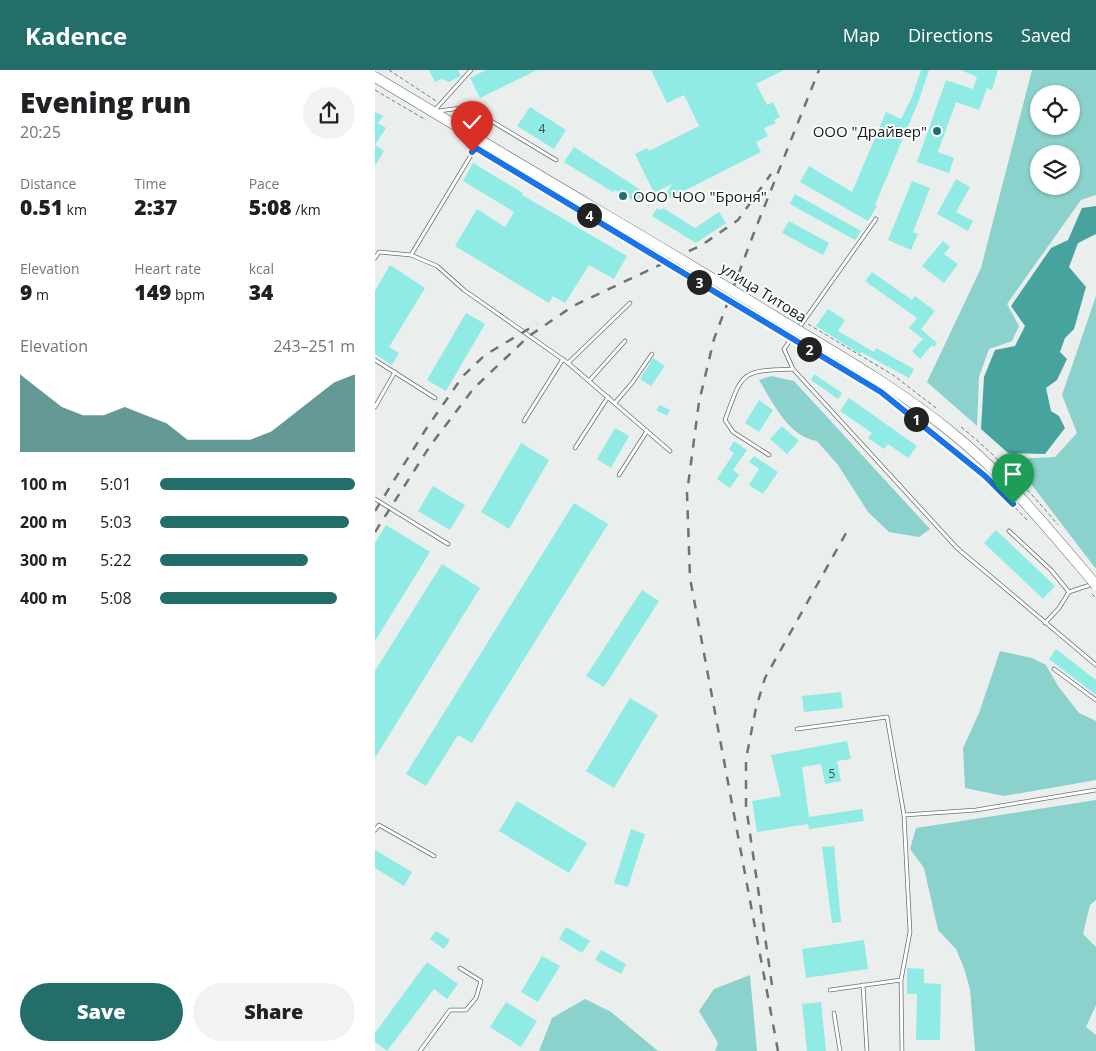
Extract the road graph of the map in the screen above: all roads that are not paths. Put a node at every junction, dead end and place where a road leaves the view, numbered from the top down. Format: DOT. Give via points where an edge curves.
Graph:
graph roads {
  1 [pos="471,70"];
  2 [pos="375,77"];
  3 [pos="430,116"];
  4 [pos="480,140"];
  5 [pos="556,160"];
  6 [pos="877,219"];
  7 [pos="411,255"];
  8 [pos="375,258"];
  9 [pos="630,303"];
  10 [pos="625,341"];
  11 [pos="652,354"];
  12 [pos="563,359"];
  13 [pos="375,360"];
  14 [pos="568,363"];
  15 [pos="793,370"];
  16 [pos="395,372"];
  17 [pos="589,381"];
  18 [pos="608,397"];
  19 [pos="435,398"];
  20 [pos="615,403"];
  21 [pos="375,407"];
  22 [pos="524,421"];
  23 [pos="647,431"];
  24 [pos="575,448"];
  25 [pos="670,451"];
  26 [pos="769,455"];
  27 [pos="619,475"];
  28 [pos="375,499"];
  29 [pos="1009,531"];
  30 [pos="449,544"];
  31 [pos="1094,586"];
  32 [pos="1069,592"];
  33 [pos="1045,623"];
  34 [pos="1096,665"];
  35 [pos="1054,669"];
  36 [pos="1096,700"];
  37 [pos="797,729"];
  38 [pos="1096,790"];
  39 [pos="904,815"];
  40 [pos="375,830"];
  41 [pos="434,856"];
  42 [pos="461,968"];
  43 [pos="901,980"];
  44 [pos="863,985"];
  45 [pos="830,990"];
  46 [pos="834,1013"];
  47 [pos="420,1051"];
  48 [pos="840,1051"];
  49 [pos="867,1051"];
  50 [pos="902,1051"];
  1 -- 3 [label="lane"];
  2 -- 3 [label="main road, улица Титова"];
  3 -- 4 [label="main road, улица Титова"];
  3 -- 5 [label="lane" via="468,107"];
  4 -- 7 [label="lane"];
  4 -- 31 [label="main road, улица Титова, bridge" via="709,275 873,376 917,407 951,432 1020,496"];
  6 -- 15 [label="lane" via="784,349"];
  7 -- 8 [label="lane" via="379,252"];
  7 -- 12 [label="lane" via="437,266 464,290"];
  9 -- 14 [label="lane"];
  10 -- 17 [label="lane"];
  11 -- 20 [label="lane"];
  12 -- 14 [label="lane"];
  12 -- 22 [label="lane"];
  13 -- 16 [label="lane"];
  14 -- 17 [label="lane"];
  15 -- 26 [label="lane" via="756,370 739,382 725,420 733,432"];
  15 -- 33 [label="lane" via="957,548"];
  16 -- 19 [label="lane"];
  16 -- 21 [label="lane"];
  17 -- 18 [label="lane"];
  18 -- 20 [label="lane"];
  18 -- 24 [label="lane"];
  20 -- 23 [label="lane"];
  23 -- 25 [label="lane"];
  23 -- 27 [label="lane"];
  28 -- 30 [label="lane"];
  29 -- 32 [label="lane" via="1051,570"];
  31 -- 32 [label="lane"];
  32 -- 33 [label="lane"];
  33 -- 34 [label="lane"];
  35 -- 36 [label="lane"];
  37 -- 39 [label="lane" via="887,716"];
  38 -- 39 [label="lane" via="976,810"];
  39 -- 43 [label="lane" via="910,932"];
  40 -- 41 [label="lane" via="379,825"];
  42 -- 47 [label="lane" via="481,981 477,998 465,1010 450,1010"];
  43 -- 44 [label="lane"];
  43 -- 50 [label="lane"];
  44 -- 45 [label="lane"];
  44 -- 49 [label="lane"];
  46 -- 48 [label="lane"];
}
